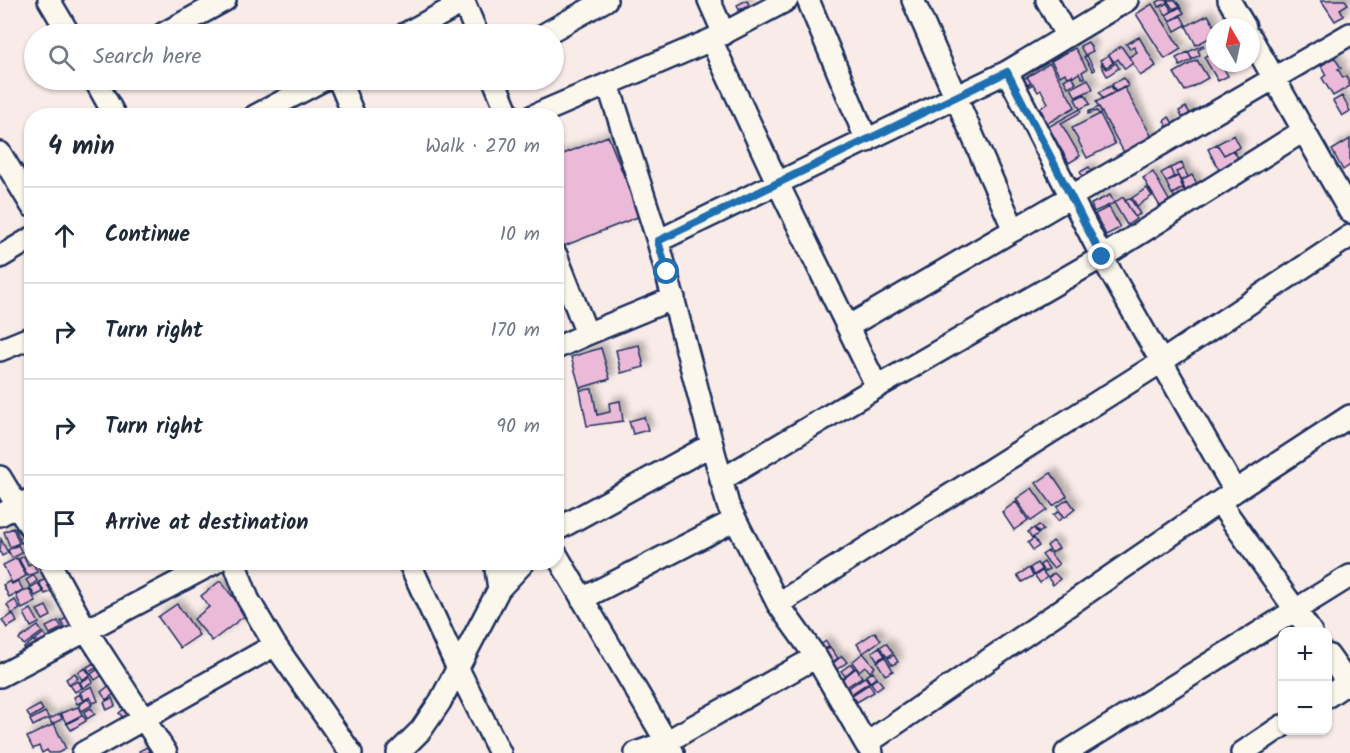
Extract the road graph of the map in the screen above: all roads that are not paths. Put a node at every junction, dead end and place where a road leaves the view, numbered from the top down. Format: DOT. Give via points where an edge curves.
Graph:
graph roads {
  1 [pos="49,0"];
  2 [pos="225,0"];
  3 [pos="606,0"];
  4 [pos="709,0"];
  5 [pos="787,0"];
  6 [pos="808,0"];
  7 [pos="913,0"];
  8 [pos="1047,0"];
  9 [pos="1128,0"];
  10 [pos="1229,0"];
  11 [pos="463,1"];
  12 [pos="580,7"];
  13 [pos="1240,18"];
  14 [pos="63,24"];
  15 [pos="181,24"];
  16 [pos="423,24"];
  17 [pos="473,24"];
  18 [pos="558,24"];
  19 [pos="1350,34"];
  20 [pos="1066,35"];
  21 [pos="718,37"];
  22 [pos="1260,53"];
  23 [pos="1007,72"];
  24 [pos="1275,79"];
  25 [pos="608,84"];
  26 [pos="100,90"];
  27 [pos="304,90"];
  28 [pos="343,90"];
  29 [pos="498,90"];
  30 [pos="956,98"];
  31 [pos="110,108"];
  32 [pos="270,108"];
  33 [pos="351,108"];
  34 [pos="506,108"];
  35 [pos="552,108"];
  36 [pos="1303,131"];
  37 [pos="867,141"];
  38 [pos="0,153"];
  39 [pos="778,184"];
  40 [pos="24,193"];
  41 [pos="1070,198"];
  42 [pos="1350,212"];
  43 [pos="1014,230"];
  44 [pos="1350,236"];
  45 [pos="658,241"];
  46 [pos="24,243"];
  47 [pos="0,257"];
  48 [pos="1102,257"];
  49 [pos="564,275"];
  50 [pos="674,298"];
  51 [pos="849,326"];
  52 [pos="587,334"];
  53 [pos="24,340"];
  54 [pos="564,344"];
  55 [pos="0,350"];
  56 [pos="1161,362"];
  57 [pos="877,387"];
  58 [pos="1350,416"];
  59 [pos="711,445"];
  60 [pos="0,477"];
  61 [pos="721,480"];
  62 [pos="1227,497"];
  63 [pos="17,506"];
  64 [pos="735,520"];
  65 [pos="564,526"];
  66 [pos="564,568"];
  67 [pos="53,570"];
  68 [pos="201,570"];
  69 [pos="237,570"];
  70 [pos="413,570"];
  71 [pos="496,570"];
  72 [pos="517,570"];
  73 [pos="1350,576"];
  74 [pos="499,590"];
  75 [pos="582,599"];
  76 [pos="778,604"];
  77 [pos="1296,611"];
  78 [pos="1307,627"];
  79 [pos="86,630"];
  80 [pos="275,645"];
  81 [pos="816,657"];
  82 [pos="1332,660"];
  83 [pos="458,669"];
  84 [pos="0,676"];
  85 [pos="1349,683"];
  86 [pos="1332,694"];
  87 [pos="145,719"];
  88 [pos="1278,729"];
  89 [pos="670,747"];
  90 [pos="870,750"];
  91 [pos="83,753"];
  92 [pos="166,753"];
  93 [pos="351,753"];
  94 [pos="398,753"];
  95 [pos="500,753"];
  96 [pos="636,753"];
  97 [pos="1066,753"];
  98 [pos="1242,753"];
  1 -- 14 [label="street"];
  2 -- 15 [label="street"];
  3 -- 12 [label="street"];
  4 -- 21 [label="street"];
  5 -- 21 [label="street"];
  6 -- 37 [label="street"];
  7 -- 30 [label="street"];
  8 -- 20 [label="street"];
  9 -- 20 [label="street"];
  10 -- 13 [label="street"];
  11 -- 16 [label="street"];
  11 -- 17 [label="street"];
  12 -- 18 [label="street"];
  19 -- 24 [label="street"];
  20 -- 23 [label="street"];
  21 -- 25 [label="street"];
  21 -- 39 [label="street"];
  22 -- 24 [label="street"];
  23 -- 30 [label="street"];
  23 -- 41 [label="street"];
  24 -- 36 [label="street"];
  24 -- 41 [label="street"];
  25 -- 35 [label="street"];
  25 -- 45 [label="street"];
  26 -- 31 [label="street"];
  27 -- 32 [label="street"];
  28 -- 33 [label="street"];
  29 -- 34 [label="street"];
  30 -- 37 [label="street"];
  30 -- 43 [label="street"];
  36 -- 42 [label="street"];
  36 -- 48 [label="street"];
  37 -- 39 [label="street"];
  38 -- 40 [label="street"];
  39 -- 45 [label="street"];
  39 -- 51 [label="street"];
  41 -- 43 [label="street"];
  41 -- 48 [label="street"];
  43 -- 51 [label="street"];
  44 -- 56 [label="street"];
  45 -- 50 [label="street"];
  46 -- 47 [label="street"];
  48 -- 56 [label="street"];
  48 -- 57 [label="street"];
  49 -- 52 [label="street"];
  50 -- 52 [label="street"];
  50 -- 59 [label="street"];
  51 -- 57 [label="street"];
  52 -- 54 [label="street"];
  53 -- 55 [label="street"];
  56 -- 62 [label="street"];
  56 -- 76 [label="street"];
  57 -- 61 [label="street"];
  58 -- 62 [label="street"];
  59 -- 61 [label="street"];
  59 -- 65 [label="street"];
  60 -- 63 [label="street"];
  61 -- 64 [label="street"];
  62 -- 77 [label="street"];
  62 -- 90 [label="street"];
  64 -- 75 [label="street"];
  64 -- 76 [label="street"];
  66 -- 75 [label="street"];
  67 -- 79 [label="street"];
  68 -- 79 [label="street"];
  69 -- 80 [label="street" via="248,599"];
  70 -- 83 [label="street"];
  71 -- 74 [label="street"];
  72 -- 74 [label="street"];
  73 -- 77 [label="street"];
  74 -- 83 [label="street"];
  75 -- 89 [label="street"];
  76 -- 81 [label="street"];
  77 -- 78 [label="street"];
  77 -- 97 [label="street"];
  79 -- 84 [label="street"];
  79 -- 87 [label="street"];
  80 -- 87 [label="street"];
  80 -- 93 [label="street"];
  81 -- 89 [label="street"];
  81 -- 90 [label="street"];
  82 -- 85 [label="street"];
  83 -- 94 [label="street" via="421,730"];
  83 -- 95 [label="street"];
  85 -- 86 [label="street"];
  87 -- 91 [label="street"];
  87 -- 92 [label="street"];
  88 -- 98 [label="street"];
  89 -- 96 [label="street"];
}
